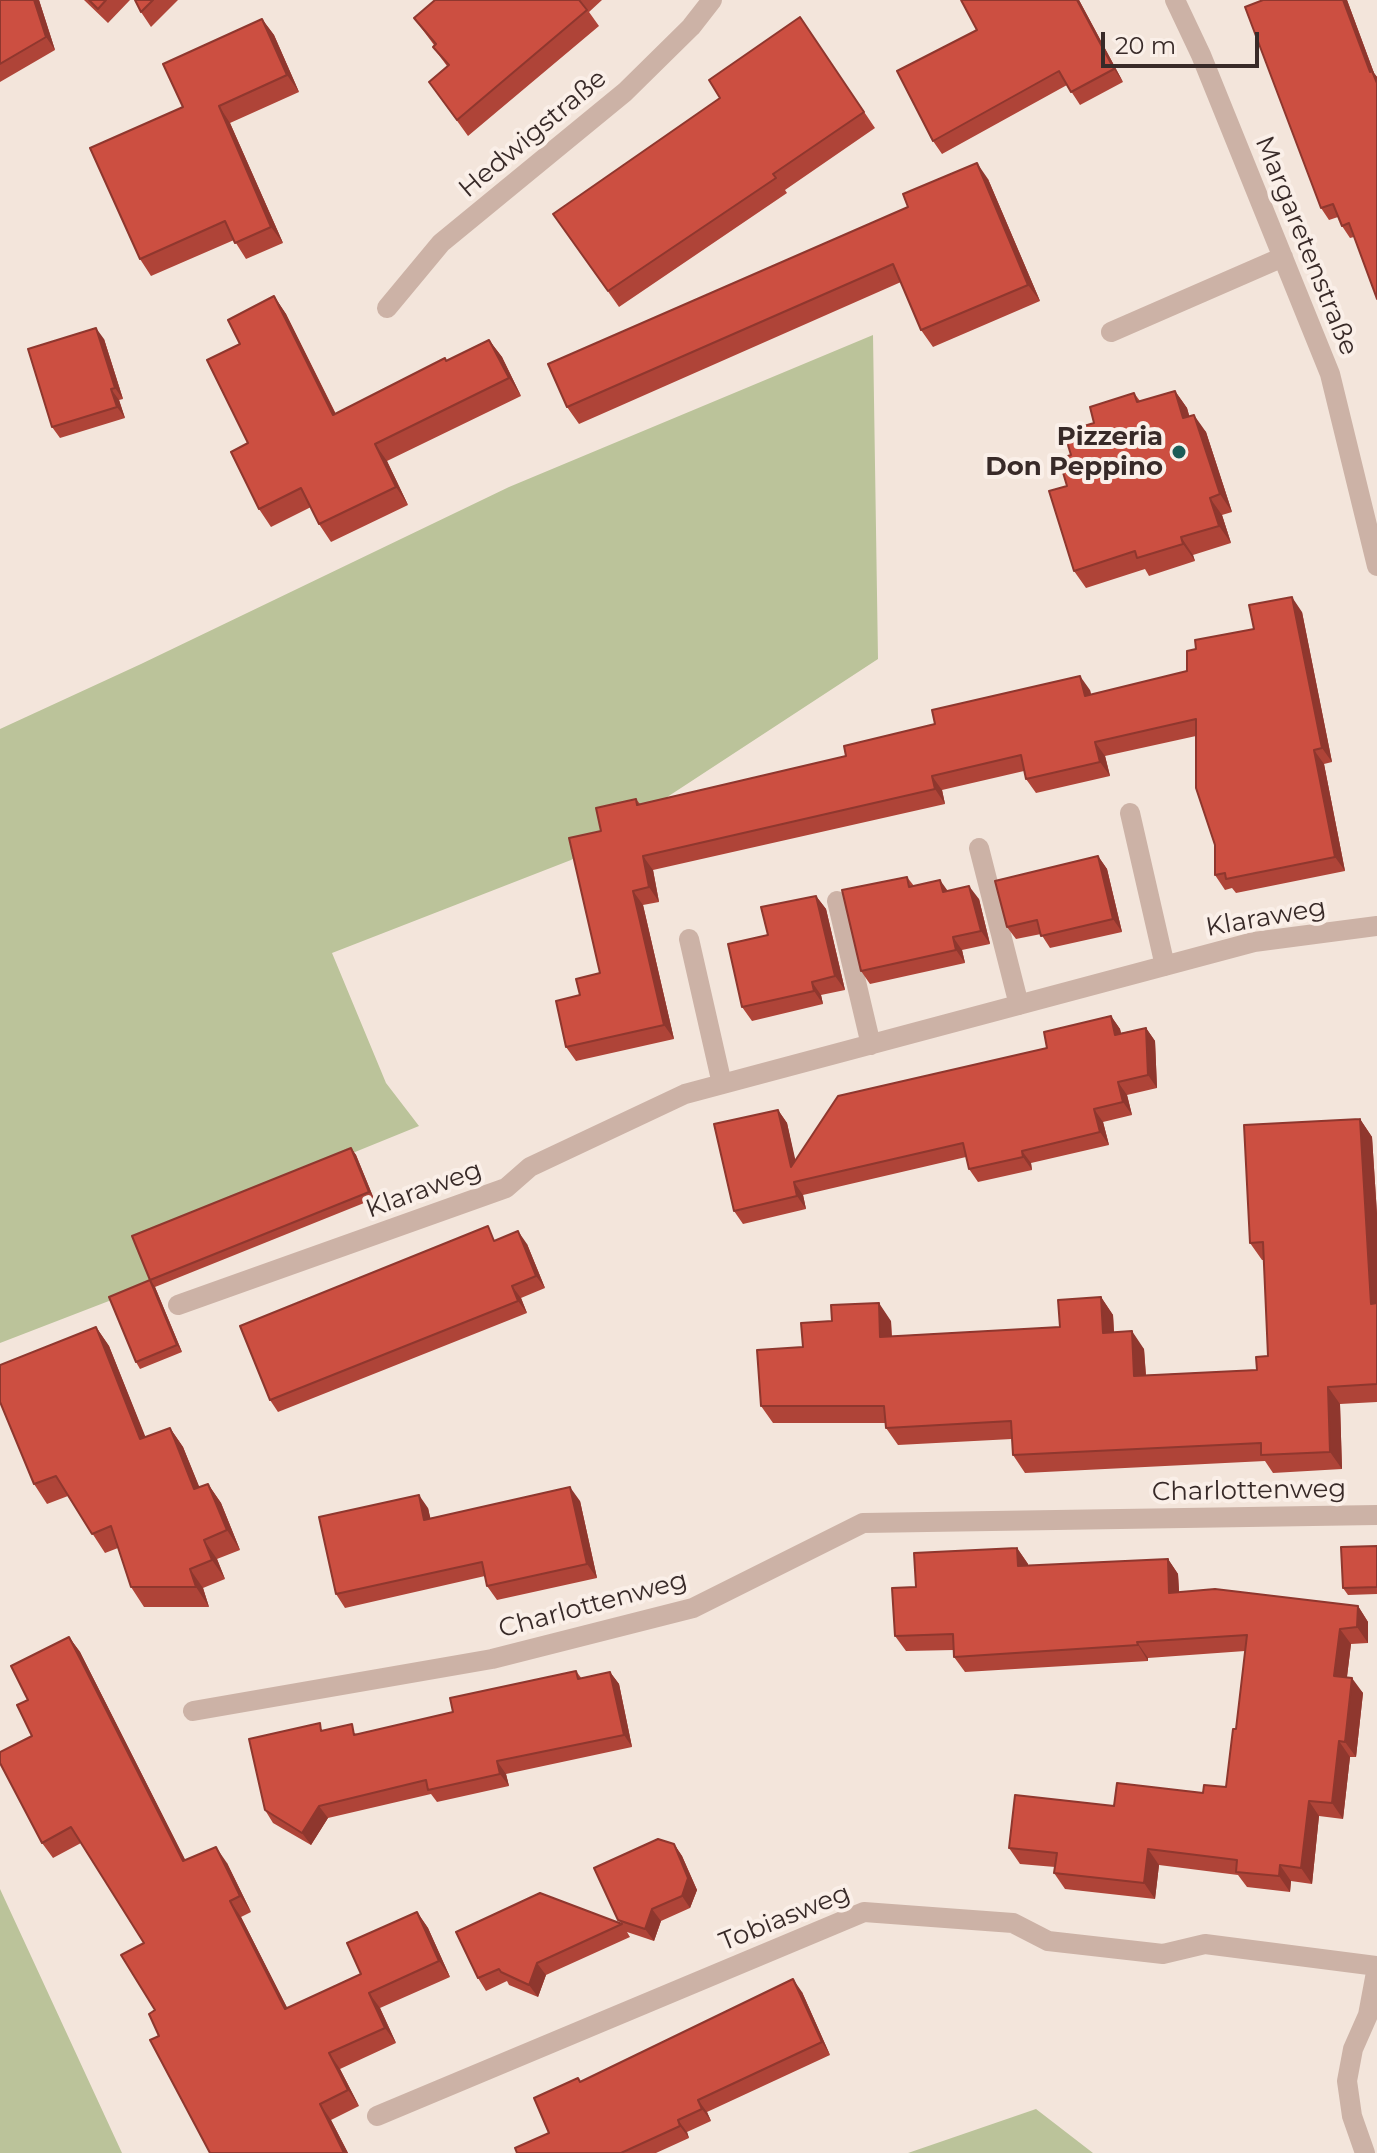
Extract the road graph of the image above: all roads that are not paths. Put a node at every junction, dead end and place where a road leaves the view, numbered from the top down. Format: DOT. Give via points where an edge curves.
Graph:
graph roads {
  1 [pos="712,0"];
  2 [pos="1175,0"];
  3 [pos="1283,257"];
  4 [pos="387,308"];
  5 [pos="1111,332"];
  6 [pos="1377,566"];
  7 [pos="1130,813"];
  8 [pos="979,848"];
  9 [pos="837,901"];
  10 [pos="1377,926"];
  11 [pos="689,939"];
  12 [pos="1165,966"];
  13 [pos="1019,1005"];
  14 [pos="871,1045"];
  15 [pos="722,1084"];
  16 [pos="178,1305"];
  17 [pos="1377,1515"];
  18 [pos="193,1711"];
  19 [pos="1377,1966"];
  20 [pos="377,2116"];
  21 [pos="1365,2153"];
  1 -- 4 [label="street, Hedwigstraße" via="625,92 441,243"];
  2 -- 3 [label="street, Margaretenstraße"];
  3 -- 5 [label="street"];
  3 -- 6 [label="street, Margaretenstraße" via="1330,374"];
  7 -- 12 [label="street"];
  8 -- 13 [label="street"];
  9 -- 14 [label="street"];
  10 -- 12 [label="street, Klaraweg" via="1254,942"];
  11 -- 15 [label="street"];
  12 -- 13 [label="street, Klaraweg"];
  13 -- 14 [label="street, Klaraweg"];
  14 -- 15 [label="street, Klaraweg"];
  15 -- 16 [label="street, Klaraweg" via="685,1094 530,1167 506,1188"];
  17 -- 18 [label="street, Charlottenweg" via="863,1523 693,1608 492,1659"];
  19 -- 20 [label="street, Tobiasweg" via="1205,1944 1163,1954 1048,1941 1013,1923 864,1912"];
  19 -- 21 [label="street" via="1347,2081"];
}
